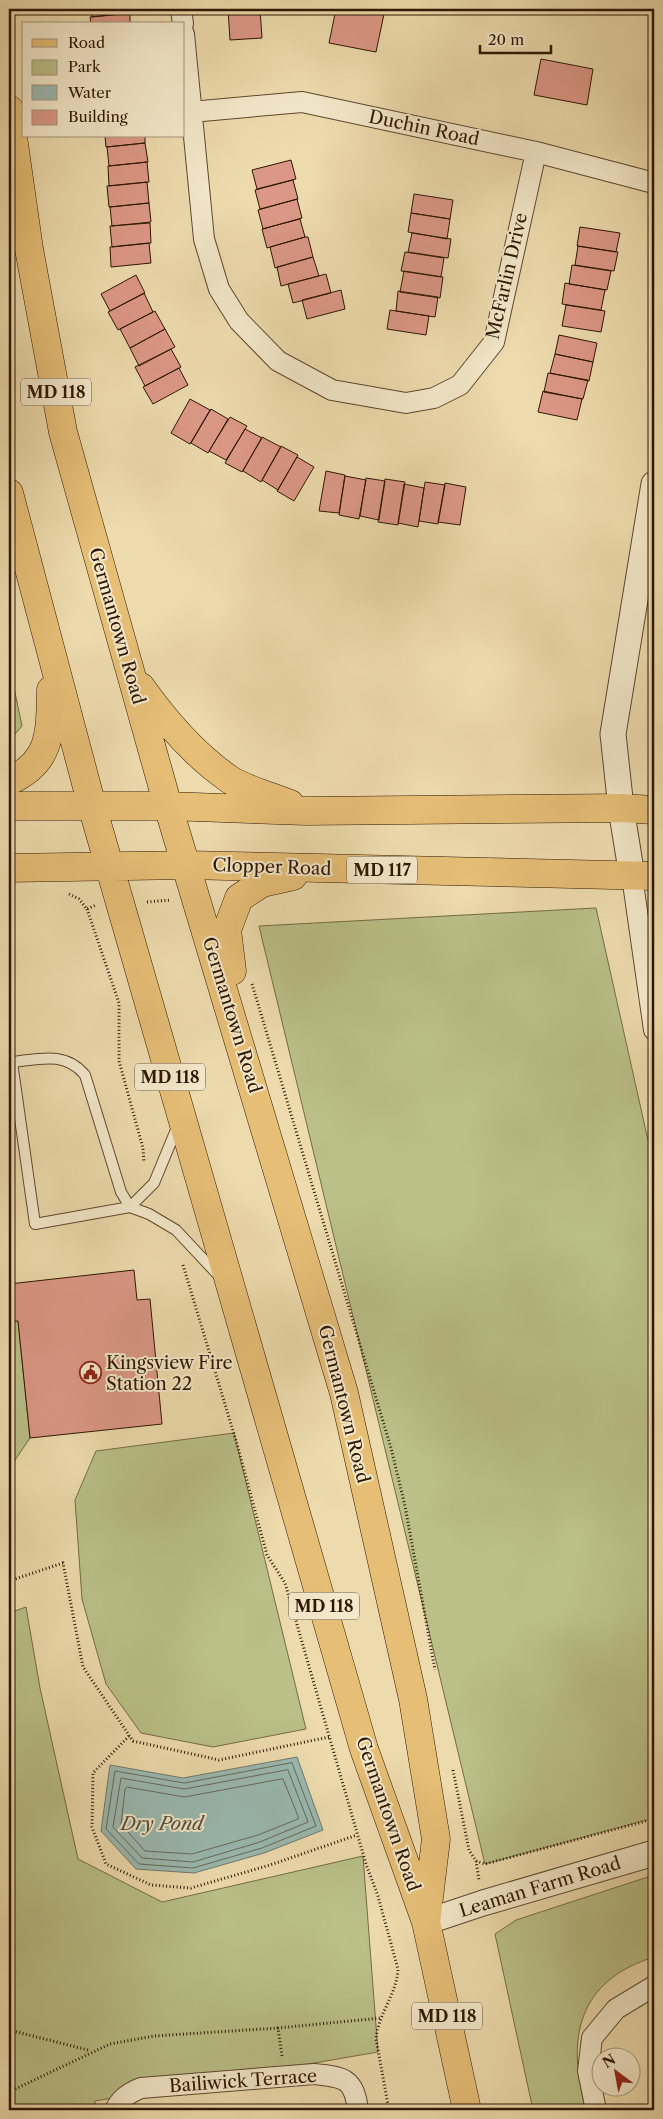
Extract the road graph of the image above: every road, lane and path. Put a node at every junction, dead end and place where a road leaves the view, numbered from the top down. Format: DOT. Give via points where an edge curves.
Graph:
graph roads {
  1 [pos="181,9"];
  2 [pos="183,22"];
  3 [pos="185,45"];
  4 [pos="9,109"];
  5 [pos="191,112"];
  6 [pos="536,152"];
  7 [pos="654,183"];
  8 [pos="654,484"];
  9 [pos="9,493"];
  10 [pos="51,654"];
  11 [pos="129,670"];
  12 [pos="9,781"];
  13 [pos="9,806"];
  14 [pos="92,806"];
  15 [pos="168,806"];
  16 [pos="621,808"];
  17 [pos="654,810"];
  18 [pos="306,811"];
  19 [pos="187,865"];
  20 [pos="110,867"];
  21 [pos="9,868"];
  22 [pos="325,869"];
  23 [pos="643,876"];
  24 [pos="197,899"];
  25 [pos="108,904"];
  26 [pos="87,909"];
  27 [pos="654,1030"];
  28 [pos="240,1039"];
  29 [pos="182,1116"];
  30 [pos="149,1188"];
  31 [pos="130,1207"];
  32 [pos="181,1261"];
  33 [pos="231,1287"];
  34 [pos="9,1581"];
  35 [pos="130,1736"];
  36 [pos="329,1737"];
  37 [pos="654,1819"];
  38 [pos="357,1835"];
  39 [pos="654,1853"];
  40 [pos="476,1861"];
  41 [pos="426,1922"];
  42 [pos="654,1986"];
  43 [pos="381,2018"];
  44 [pos="278,2028"];
  45 [pos="9,2030"];
  46 [pos="88,2050"];
  47 [pos="284,2076"];
  48 [pos="9,2092"];
  49 [pos="115,2110"];
  50 [pos="358,2110"];
  51 [pos="389,2110"];
  52 [pos="467,2110"];
  53 [pos="596,2110"];
  1 -- 2 [label="street"];
  3 -- 5 [label="street, McFarlin Drive"];
  4 -- 11 [label="main road, Germantown Road / MD 118" via="29,249 63,432"];
  5 -- 6 [label="street, Duchin Road" via="302,102"];
  5 -- 6 [label="street, McFarlin Drive" via="204,239 219,289 239,321 278,361 332,390 406,403 434,398 460,385 494,342"];
  6 -- 7 [label="street, Duchin Road"];
  8 -- 16 [label="street" via="644,570 613,734"];
  9 -- 10 [label="main road, Germantown Road / MD 118"];
  10 -- 12 [label="main road" via="50,728 42,757"];
  10 -- 14 [label="main road, Germantown Road / MD 118"];
  11 -- 15 [label="main road, Germantown Road / MD 118"];
  11 -- 18 [label="main road" via="160,714 230,780"];
  13 -- 14 [label="main road"];
  14 -- 15 [label="main road"];
  14 -- 20 [label="main road, Germantown Road / MD 118"];
  15 -- 18 [label="main road"];
  15 -- 19 [label="main road, Germantown Road / MD 118"];
  16 -- 17 [label="main road"];
  16 -- 18 [label="main road"];
  16 -- 23 [label="street"];
  19 -- 20 [label="main road, Clopper Road / MD 117"];
  19 -- 22 [label="main road, Clopper Road / MD 117"];
  19 -- 24 [label="main road, Germantown Road / MD 118"];
  20 -- 21 [label="main road, Clopper Road / MD 117"];
  20 -- 25 [label="main road, Germantown Road / MD 118"];
  22 -- 23 [label="main road, Clopper Road / MD 117"];
  22 -- 28 [label="main road" via="262,883 239,898 227,930"];
  23 -- 27 [label="street"];
  24 -- 25 [label="path"];
  24 -- 28 [label="main road, Germantown Road / MD 118"];
  25 -- 29 [label="main road, Germantown Road / MD 118"];
  26 -- 30 [label="path" via="119,1003 119,1062 143,1148 144,1162 139,1170"];
  28 -- 41 [label="main road, Germantown Road / MD 118" via="344,1393 413,1699 436,1839"];
  29 -- 30 [label="lane"];
  29 -- 33 [label="main road, Germantown Road / MD 118"];
  30 -- 31 [label="lane"];
  31 -- 31 [label="lane" via="121,1192 85,1075 77,1066 64,1060 12,1062 35,1224"];
  31 -- 33 [label="lane" via="176,1230"];
  32 -- 36 [label="path" via="267,1555 285,1583"];
  33 -- 41 [label="main road, Germantown Road / MD 118" via="364,1749"];
  34 -- 35 [label="path" via="63,1562 83,1667"];
  35 -- 36 [label="path" via="133,1741 219,1760"];
  35 -- 38 [label="path" via="93,1773 92,1827 106,1864 151,1885 191,1888"];
  36 -- 38 [label="path"];
  37 -- 40 [label="path" via="485,1864"];
  38 -- 43 [label="path" via="398,1969 398,1978"];
  39 -- 41 [label="street, Leaman Farm Road"];
  41 -- 52 [label="main road, Germantown Road / MD 118"];
  42 -- 53 [label="street" via="616,2009 592,2038 588,2071"];
  43 -- 44 [label="path"];
  43 -- 51 [label="path" via="376,2039"];
  44 -- 47 [label="path"];
  44 -- 48 [label="path" via="154,2036 110,2044"];
  45 -- 46 [label="path"];
  47 -- 49 [label="street, Bailiwick Terrace" via="141,2088 128,2093"];
  47 -- 50 [label="street, Bailiwick Terrace" via="314,2074 349,2082 354,2089"];
}
